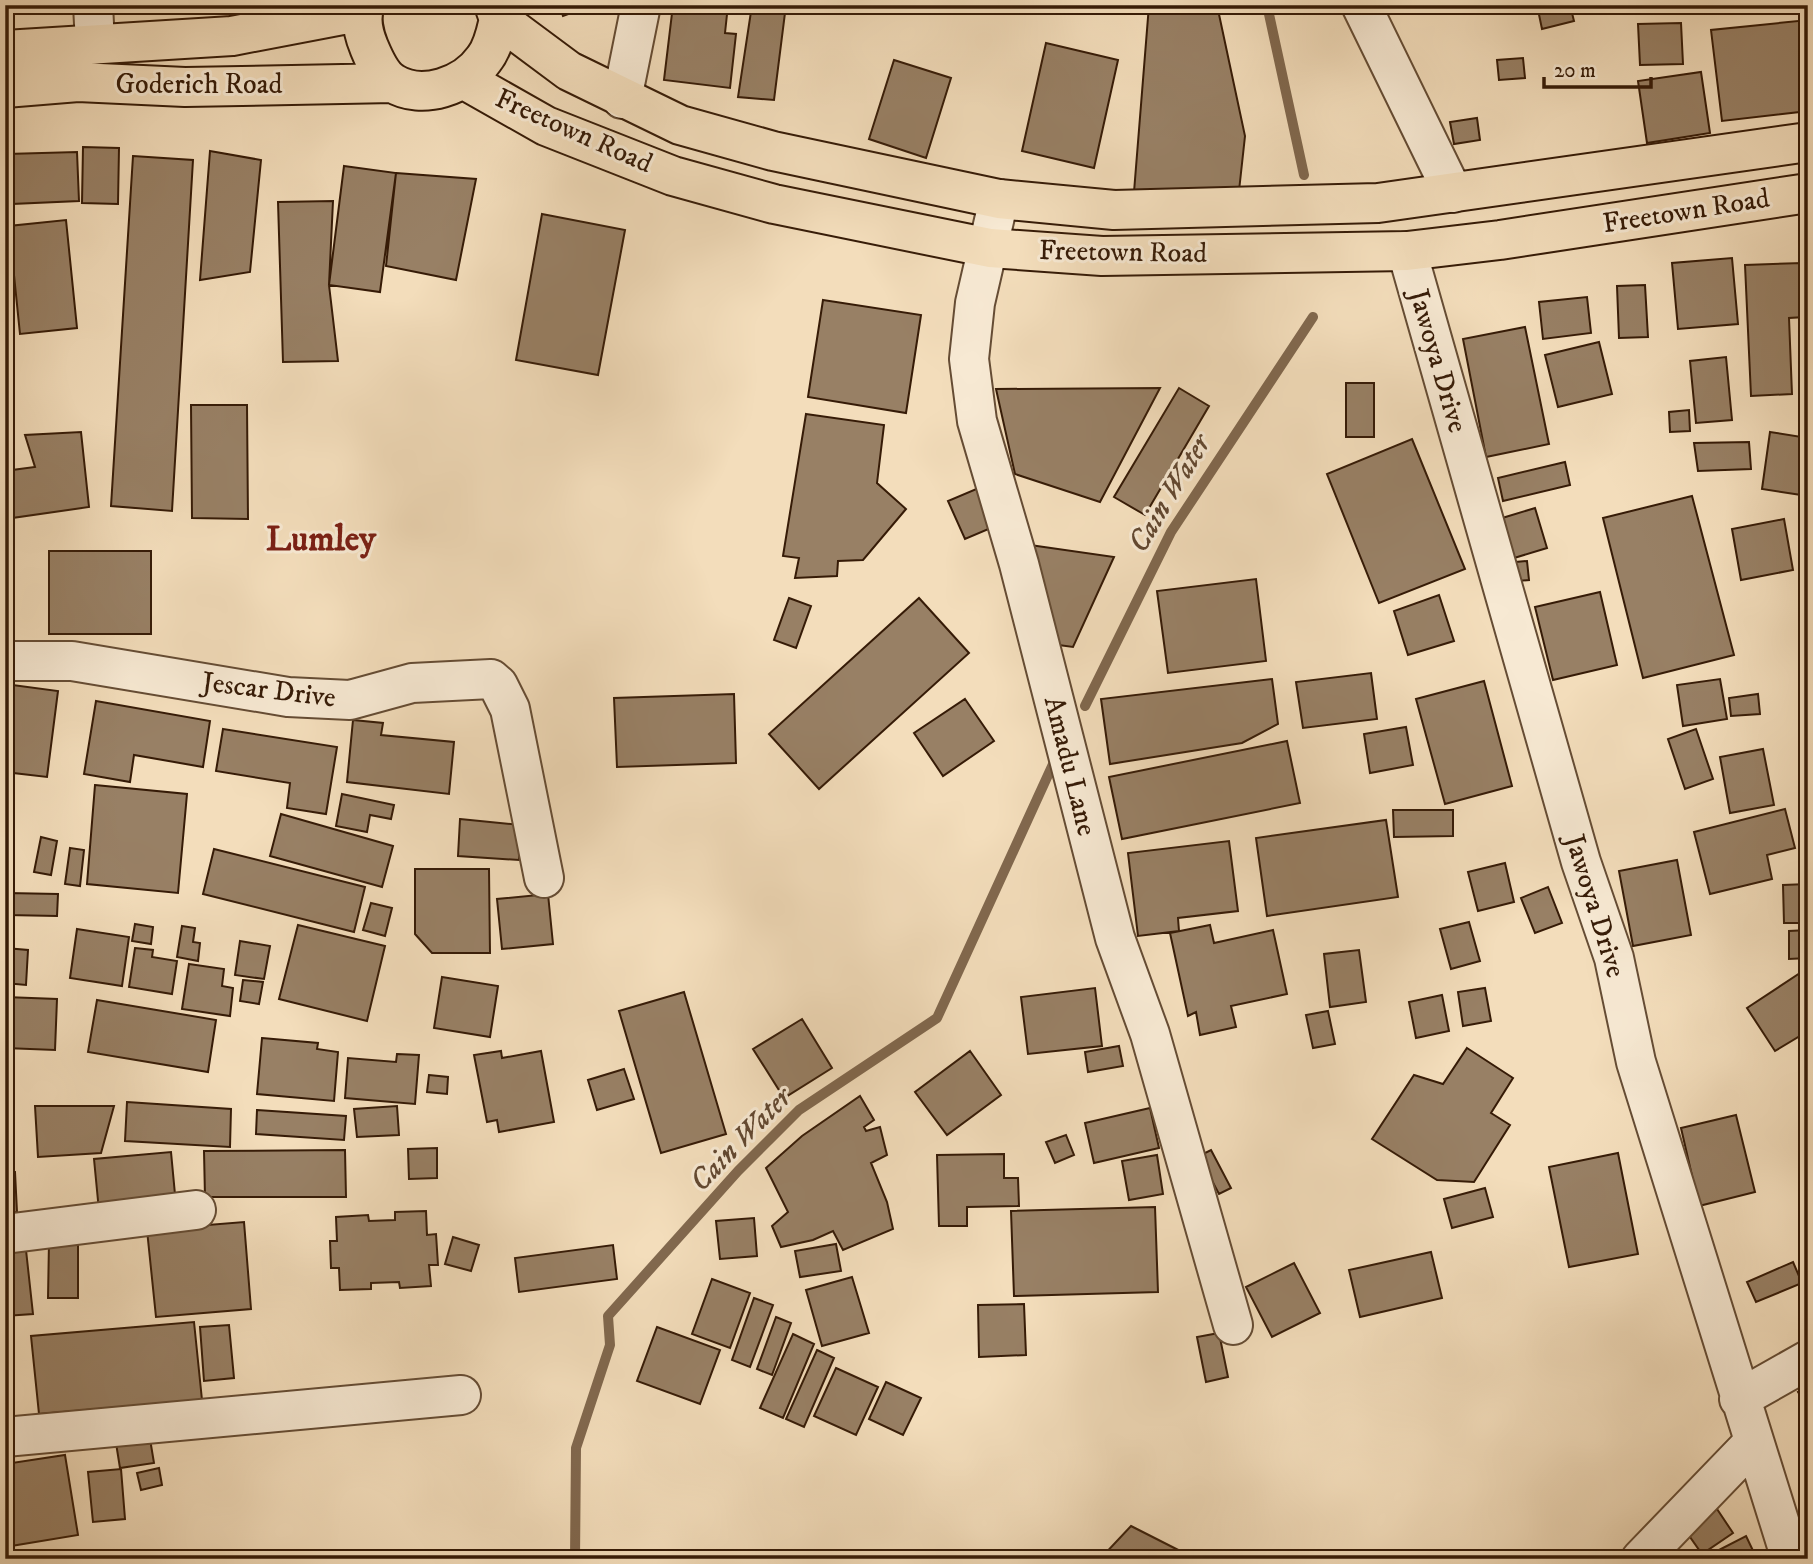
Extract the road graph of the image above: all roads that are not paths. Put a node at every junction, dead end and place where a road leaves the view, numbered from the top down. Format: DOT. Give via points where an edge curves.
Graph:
graph roads {
  1 [pos="93,5"];
  2 [pos="641,5"];
  3 [pos="1361,5"];
  4 [pos="364,8"];
  5 [pos="496,12"];
  6 [pos="94,43"];
  7 [pos="5,50"];
  8 [pos="463,79"];
  9 [pos="393,83"];
  10 [pos="5,88"];
  11 [pos="622,99"];
  12 [pos="1808,142"];
  13 [pos="1452,193"];
  14 [pos="1808,193"];
  15 [pos="999,200"];
  16 [pos="990,248"];
  17 [pos="1407,251"];
  18 [pos="5,661"];
  19 [pos="544,878"];
  20 [pos="196,1210"];
  21 [pos="5,1234"];
  22 [pos="1233,1325"];
  23 [pos="1808,1360"];
  24 [pos="461,1395"];
  25 [pos="1739,1399"];
  26 [pos="5,1437"];
  27 [pos="1748,1448"];
  28 [pos="1641,1559"];
  29 [pos="1791,1559"];
  1 -- 6 [label="street"];
  2 -- 11 [label="street"];
  3 -- 13 [label="street"];
  4 -- 6 [label="main road, Goderich Road" via="232,36"];
  4 -- 9 [label="main road" via="366,39 382,72"];
  5 -- 8 [label="main road" via="484,60"];
  5 -- 11 [label="main road, Freetown Road" via="569,71"];
  6 -- 7 [label="main road, Goderich Road"];
  8 -- 9 [label="main road, Goderich Road" via="440,90 415,90"];
  8 -- 16 [label="main road, Freetown Road" via="547,126 673,176 774,204"];
  9 -- 10 [label="main road, Goderich Road" via="185,87 78,82"];
  11 -- 15 [label="main road, Freetown Road" via="680,125 773,151"];
  12 -- 13 [label="main road, Freetown Road"];
  13 -- 15 [label="main road, Freetown Road" via="1378,203 1114,209"];
  14 -- 17 [label="main road, Freetown Road"];
  15 -- 16 [label="street, Amadu Lane"];
  16 -- 17 [label="main road, Freetown Road" via="1102,256"];
  16 -- 22 [label="street, Amadu Lane" via="975,303 969,359 977,421 1019,564 1105,903 1150,1034"];
  17 -- 25 [label="street, Jawoya Drive" via="1581,862 1614,958 1636,1062"];
  18 -- 19 [label="street, Jescar Drive" via="72,661 288,697 350,700 412,683 491,679 510,709"];
  20 -- 21 [label="street"];
  23 -- 25 [label="street"];
  24 -- 26 [label="street"];
  25 -- 29 [label="street, Jawoya Drive"];
  27 -- 28 [label="street"];
}
